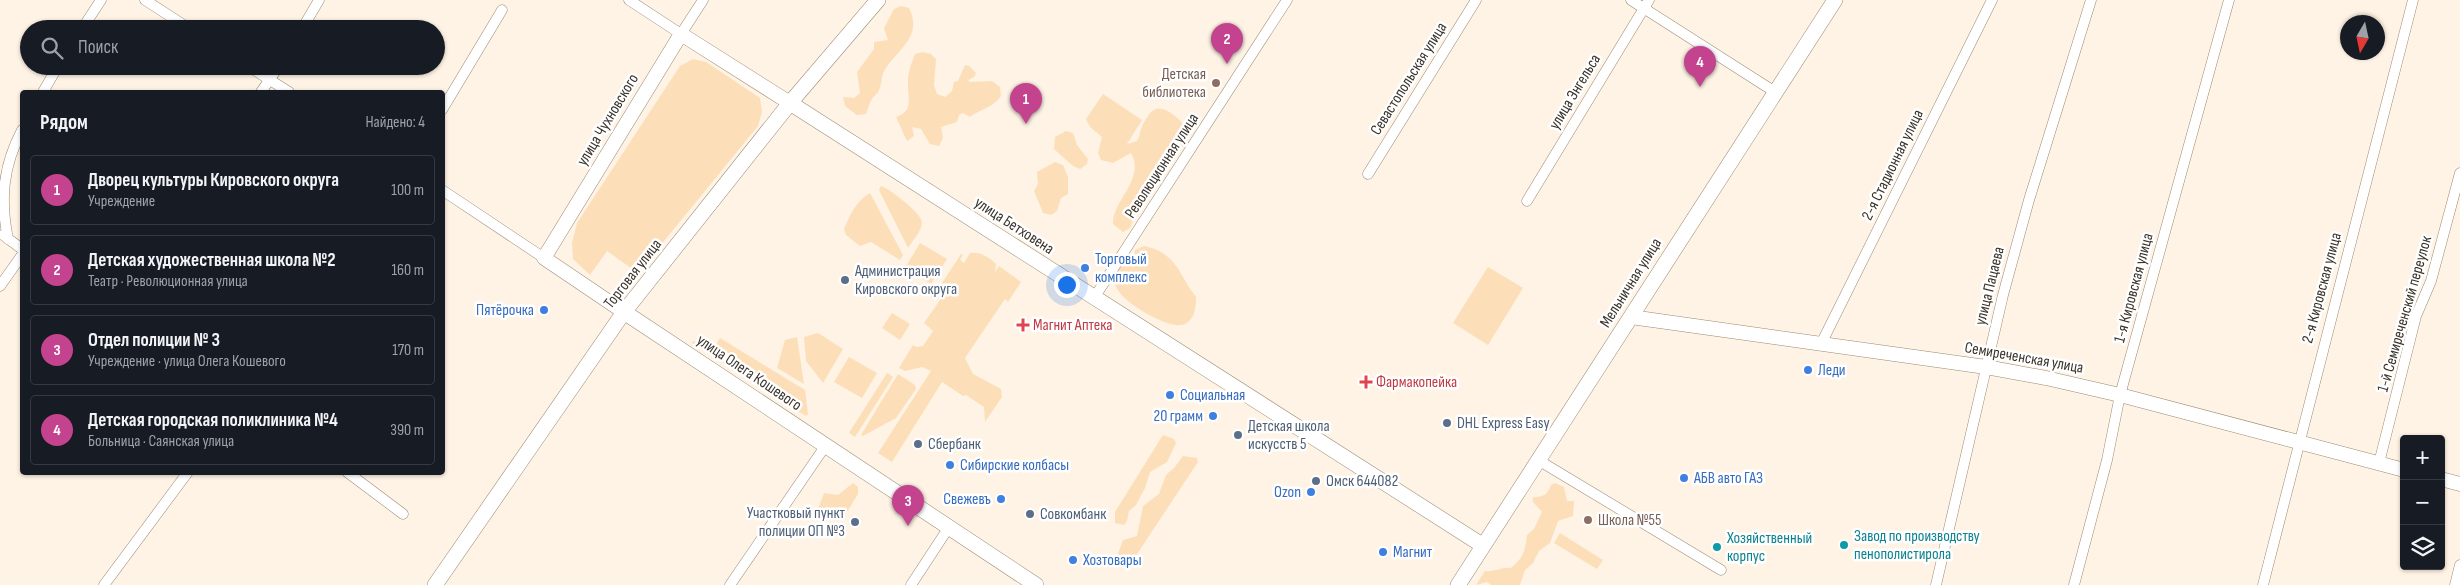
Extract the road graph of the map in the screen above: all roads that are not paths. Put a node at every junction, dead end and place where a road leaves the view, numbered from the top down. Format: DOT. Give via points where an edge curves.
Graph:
graph roads {
  1 [pos="101,0"];
  2 [pos="144,0"];
  3 [pos="319,0"];
  4 [pos="628,0"];
  5 [pos="703,0"];
  6 [pos="878,0"];
  7 [pos="1287,0"];
  8 [pos="1476,0"];
  9 [pos="1631,0"];
  10 [pos="1834,0"];
  11 [pos="1992,0"];
  12 [pos="2091,0"];
  13 [pos="2229,0"];
  14 [pos="2413,0"];
  15 [pos="1646,4"];
  16 [pos="502,10"];
  17 [pos="88,20"];
  18 [pos="176,20"];
  19 [pos="307,20"];
  20 [pos="681,34"];
  21 [pos="53,75"];
  22 [pos="262,75"];
  23 [pos="273,75"];
  24 [pos="270,80"];
  25 [pos="44,90"];
  26 [pos="262,90"];
  27 [pos="287,90"];
  28 [pos="1775,92"];
  29 [pos="790,103"];
  30 [pos="445,105"];
  31 [pos="20,135"];
  32 [pos="2460,173"];
  33 [pos="1368,174"];
  34 [pos="445,192"];
  35 [pos="1526,200"];
  36 [pos="4,236"];
  37 [pos="20,248"];
  38 [pos="20,258"];
  39 [pos="544,258"];
  40 [pos="0,286"];
  41 [pos="1094,298"];
  42 [pos="624,312"];
  43 [pos="1631,317"];
  44 [pos="1821,344"];
  45 [pos="1986,367"];
  46 [pos="2120,395"];
  47 [pos="2298,443"];
  48 [pos="826,445"];
  49 [pos="1538,460"];
  50 [pos="2378,463"];
  51 [pos="2400,469"];
  52 [pos="186,475"];
  53 [pos="351,475"];
  54 [pos="2445,480"];
  55 [pos="2460,484"];
  56 [pos="402,514"];
  57 [pos="949,528"];
  58 [pos="1482,545"];
  59 [pos="461,550"];
  60 [pos="2460,565"];
  61 [pos="1721,570"];
  62 [pos="104,585"];
  63 [pos="436,585"];
  64 [pos="443,585"];
  65 [pos="730,585"];
  66 [pos="911,585"];
  67 [pos="1036,585"];
  68 [pos="1458,585"];
  69 [pos="1936,585"];
  70 [pos="2074,585"];
  71 [pos="2263,585"];
  72 [pos="2455,585"];
  1 -- 17 [label="street"];
  2 -- 18 [label="street"];
  3 -- 19 [label="street"];
  4 -- 20 [label="street, улица Бетховена"];
  5 -- 20 [label="street, улица Чухновского"];
  6 -- 29 [label="main road, Торговая улица"];
  7 -- 41 [label="street, Революционная улица"];
  8 -- 33 [label="street, Севастопольская улица"];
  9 -- 15 [label="street"];
  10 -- 28 [label="main road, Мельничная улица"];
  11 -- 44 [label="street, 2-я Стадионная улица"];
  12 -- 45 [label="street, улица Пацаева" via="2028,200"];
  13 -- 46 [label="street, 1-я Кировская улица"];
  14 -- 47 [label="street, 2-я Кировская улица"];
  15 -- 28 [label="street"];
  15 -- 35 [label="street, улица Энгельса"];
  16 -- 30 [label="street"];
  20 -- 29 [label="main road, улица Бетховена"];
  20 -- 39 [label="main road, улица Чухновского"];
  21 -- 25 [label="street"];
  22 -- 24 [label="street"];
  23 -- 24 [label="street"];
  24 -- 26 [label="street"];
  24 -- 27 [label="street"];
  28 -- 43 [label="main road, Мельничная улица"];
  29 -- 41 [label="main road, улица Бетховена"];
  29 -- 42 [label="main road, Торговая улица"];
  31 -- 36 [label="street" via="2,184"];
  32 -- 50 [label="street, 1-й Семиреченский переулок" via="2431,281 2416,316"];
  34 -- 39 [label="street, улица Олега Кошевого"];
  36 -- 37 [label="street"];
  38 -- 40 [label="street"];
  39 -- 42 [label="main road, улица Олега Кошевого"];
  41 -- 58 [label="main road, улица Бетховена"];
  42 -- 48 [label="main road, улица Олега Кошевого"];
  42 -- 59 [label="main road, Торговая улица"];
  43 -- 44 [label="main road, Семиреченская улица"];
  43 -- 49 [label="main road, Мельничная улица"];
  44 -- 45 [label="main road, Семиреченская улица"];
  45 -- 46 [label="main road, Семиреченская улица"];
  45 -- 69 [label="street, улица Пацаева"];
  46 -- 47 [label="main road, Семиреченская улица"];
  46 -- 70 [label="street, 1-я Кировская улица" via="2107,460"];
  47 -- 50 [label="main road, Семиреченская улица"];
  47 -- 71 [label="street, 2-я Кировская улица"];
  48 -- 57 [label="main road, улица Олега Кошевого"];
  48 -- 65 [label="street"];
  49 -- 58 [label="main road, Мельничная улица"];
  49 -- 61 [label="street"];
  50 -- 51 [label="main road, Семиреченская улица"];
  52 -- 62 [label="street"];
  53 -- 56 [label="street"];
  54 -- 55 [label="main road"];
  57 -- 66 [label="street"];
  57 -- 67 [label="main road, улица Олега Кошевого"];
  58 -- 68 [label="main road, Мельничная улица"];
  59 -- 63 [label="main road, Торговая улица"];
  59 -- 64 [label="street"];
  60 -- 72 [label="street"];
}
